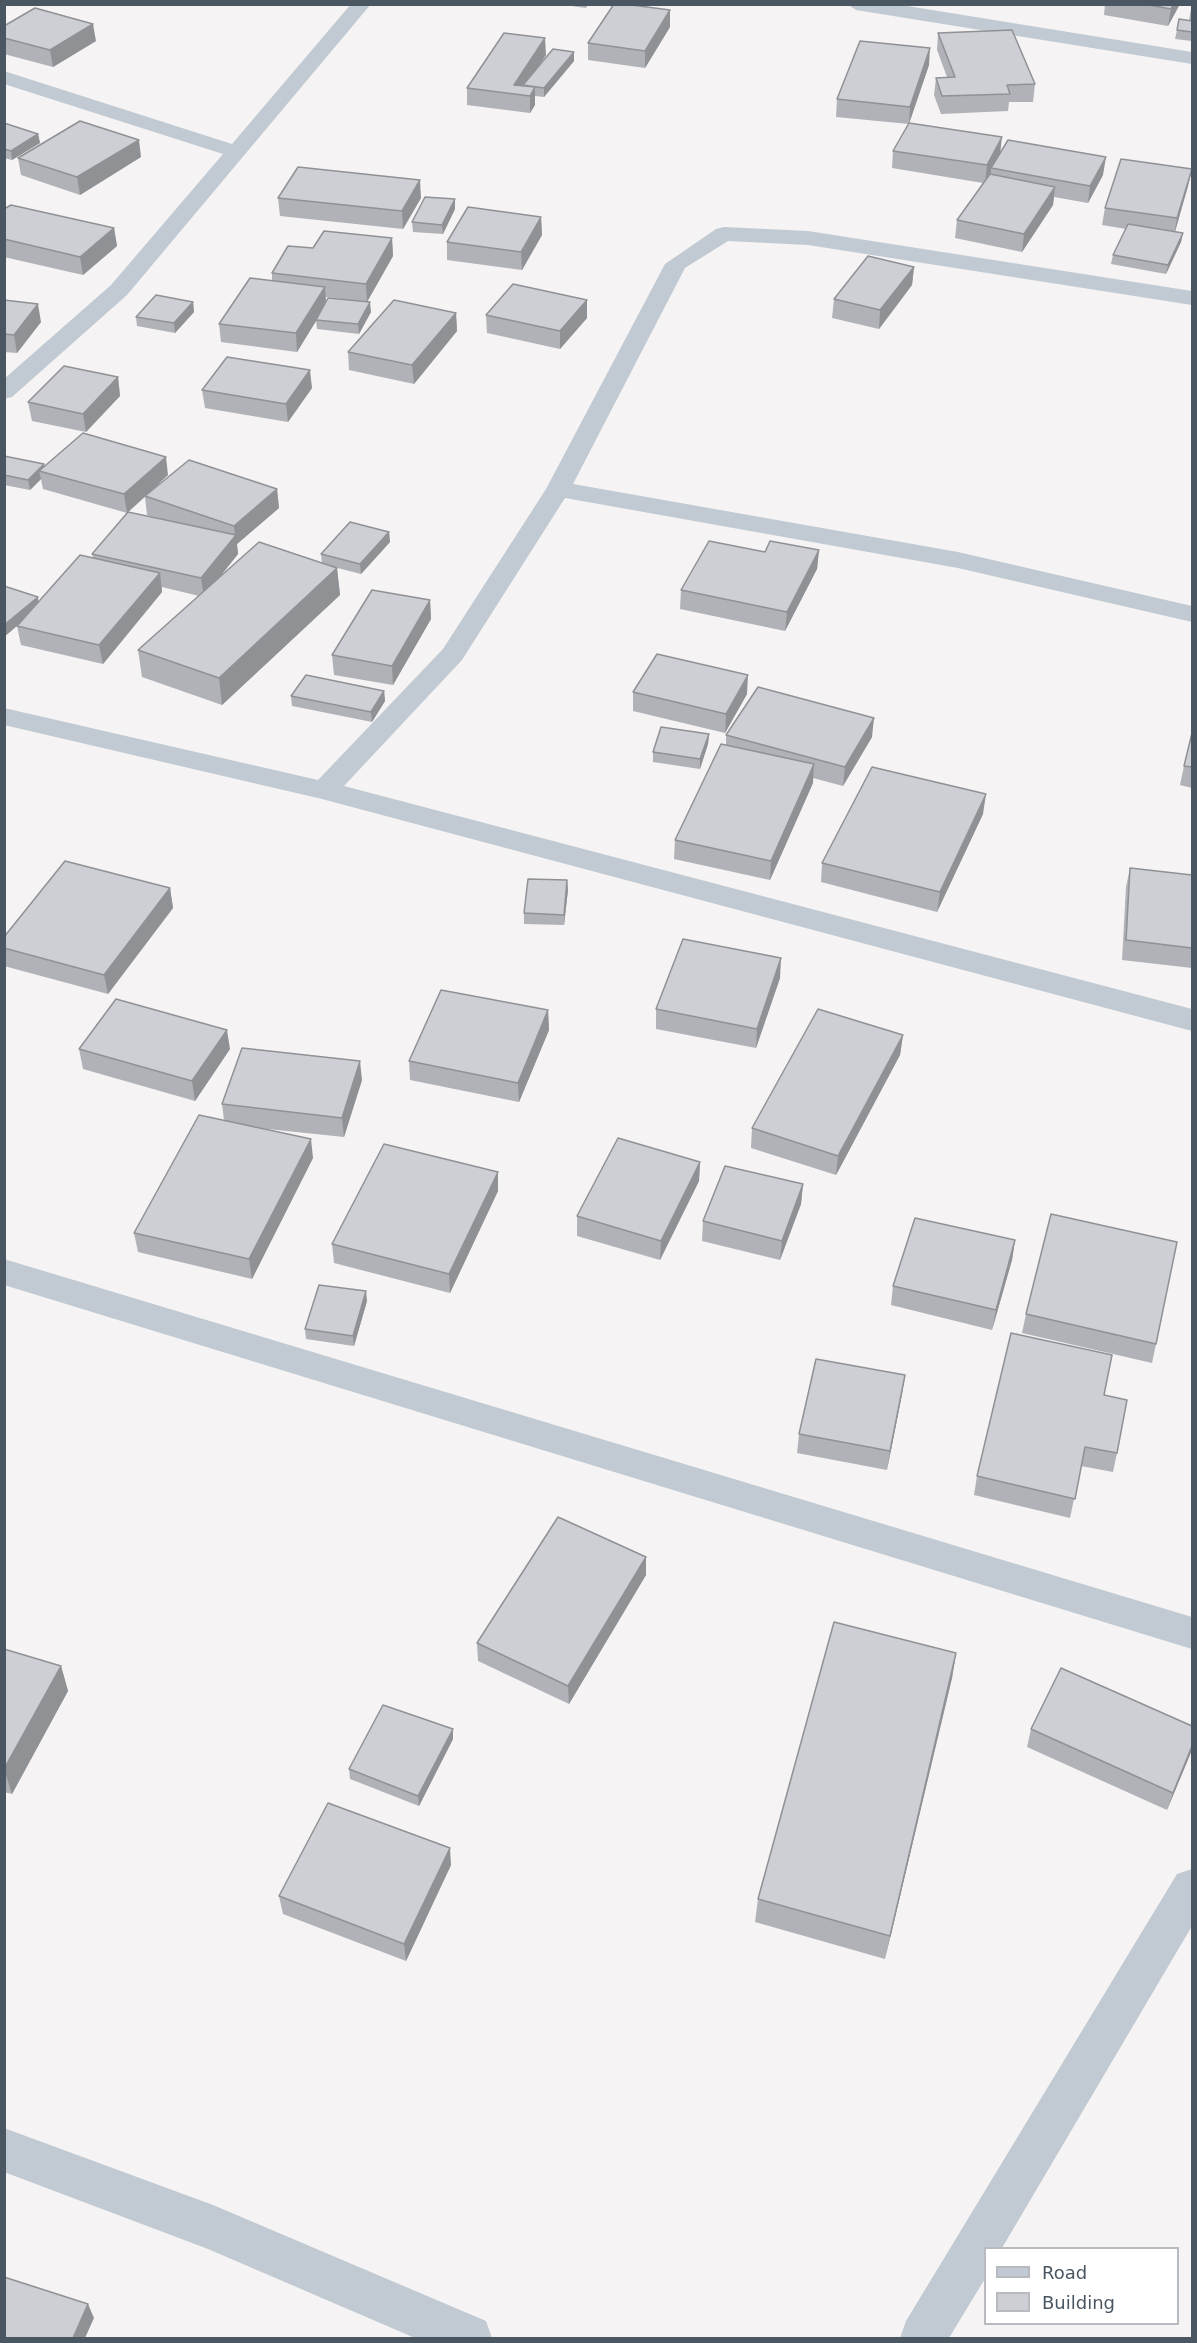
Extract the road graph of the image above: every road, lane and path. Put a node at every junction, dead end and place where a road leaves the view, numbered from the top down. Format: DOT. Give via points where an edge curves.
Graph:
graph roads {
  1 [pos="362,4"];
  2 [pos="856,4"];
  3 [pos="1192,58"];
  4 [pos="4,77"];
  5 [pos="237,152"];
  6 [pos="1192,298"];
  7 [pos="4,392"];
  8 [pos="558,489"];
  9 [pos="1192,614"];
  10 [pos="4,716"];
  11 [pos="324,790"];
  12 [pos="1192,1020"];
  13 [pos="4,1272"];
  14 [pos="1192,1633"];
  15 [pos="1192,1888"];
  16 [pos="4,2150"];
  17 [pos="469,2338"];
  18 [pos="923,2338"];
  1 -- 5 [label="street"];
  2 -- 3 [label="street"];
  4 -- 5 [label="street"];
  5 -- 7 [label="street" via="119,291"];
  6 -- 8 [label="street" via="808,238 724,234 676,264"];
  8 -- 9 [label="street" via="958,560"];
  8 -- 11 [label="street" via="453,654"];
  10 -- 11 [label="street"];
  11 -- 12 [label="street"];
  13 -- 14 [label="street"];
  15 -- 18 [label="street"];
  16 -- 17 [label="street" via="213,2228"];
}
